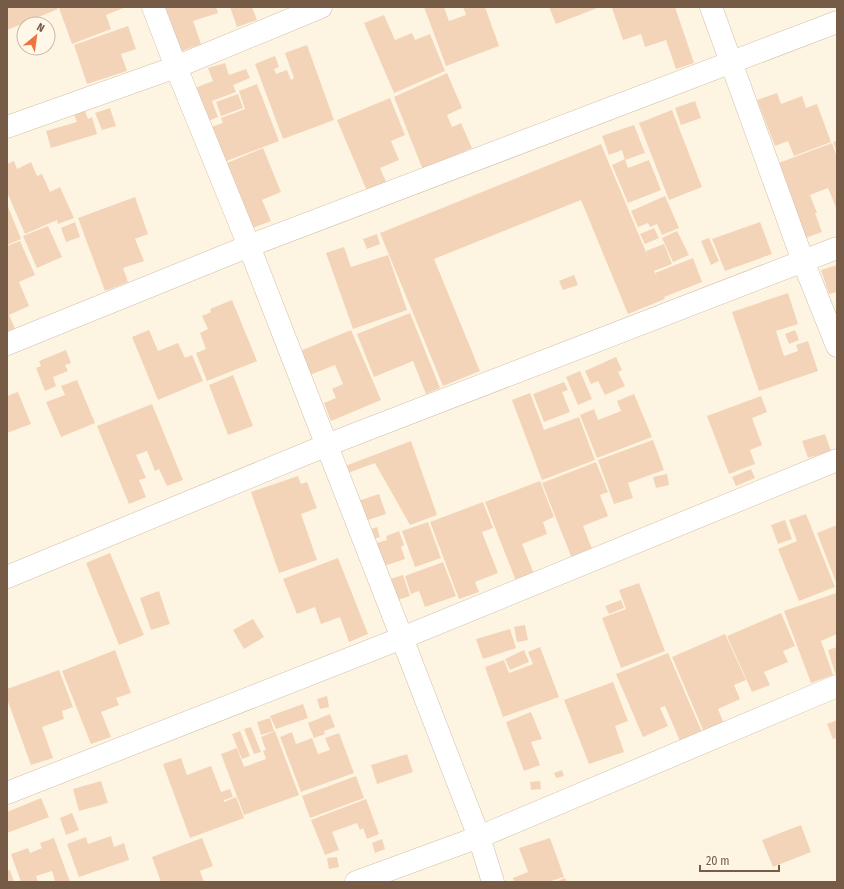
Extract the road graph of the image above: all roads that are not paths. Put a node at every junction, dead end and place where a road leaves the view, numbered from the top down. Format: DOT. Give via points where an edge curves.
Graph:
graph roads {
  1 [pos="153,7"];
  2 [pos="321,7"];
  3 [pos="712,7"];
  4 [pos="837,22"];
  5 [pos="732,62"];
  6 [pos="176,66"];
  7 [pos="7,128"];
  8 [pos="249,246"];
  9 [pos="837,248"];
  10 [pos="803,261"];
  11 [pos="7,344"];
  12 [pos="837,346"];
  13 [pos="327,445"];
  14 [pos="837,460"];
  15 [pos="7,577"];
  16 [pos="402,638"];
  17 [pos="837,686"];
  18 [pos="7,793"];
  19 [pos="479,837"];
  20 [pos="356,882"];
  21 [pos="494,882"];
  1 -- 6 [label="street"];
  2 -- 6 [label="street"];
  3 -- 5 [label="street"];
  4 -- 5 [label="street"];
  5 -- 8 [label="street"];
  5 -- 10 [label="street"];
  6 -- 7 [label="street"];
  6 -- 8 [label="street"];
  8 -- 11 [label="street"];
  8 -- 13 [label="street"];
  9 -- 10 [label="street"];
  10 -- 12 [label="street"];
  10 -- 13 [label="street"];
  13 -- 15 [label="street"];
  13 -- 16 [label="street"];
  14 -- 16 [label="street"];
  16 -- 18 [label="street"];
  16 -- 19 [label="street"];
  17 -- 19 [label="street"];
  19 -- 20 [label="street"];
  19 -- 21 [label="street"];
}
